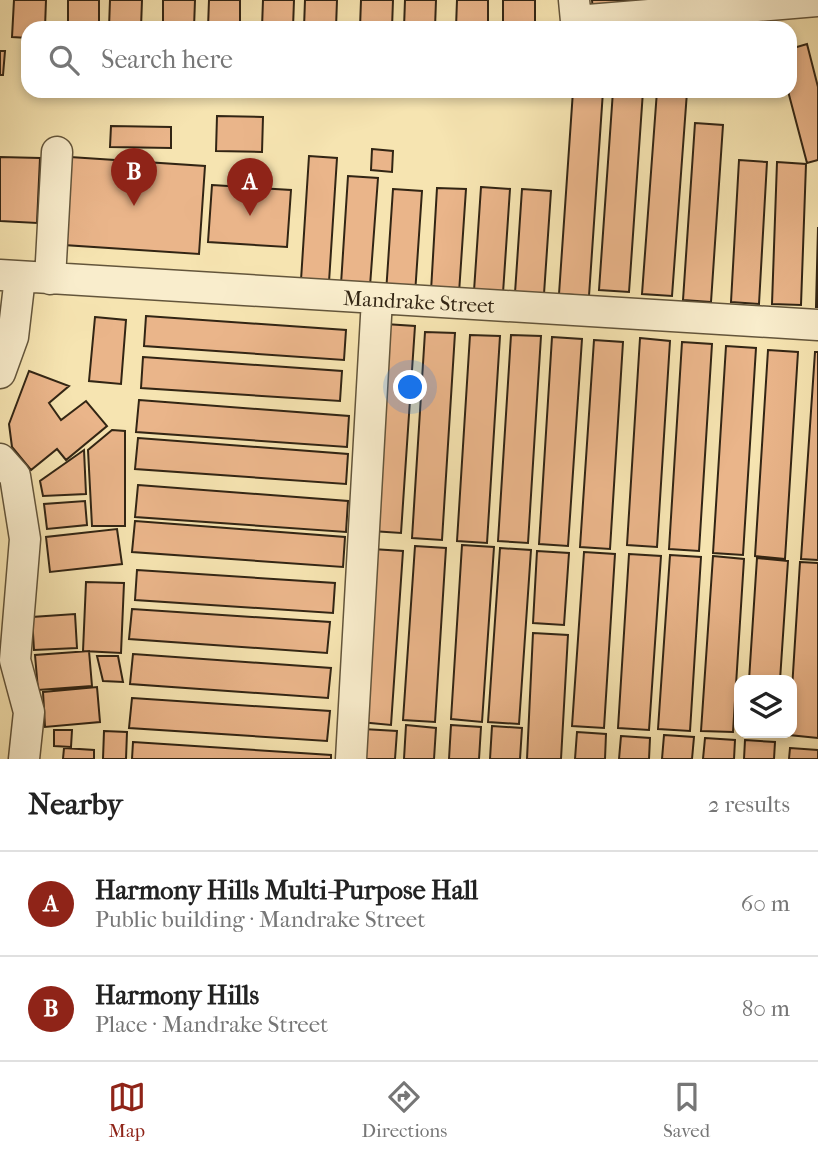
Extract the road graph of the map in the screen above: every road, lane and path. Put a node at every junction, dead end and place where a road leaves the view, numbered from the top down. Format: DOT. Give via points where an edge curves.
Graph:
graph roads {
  1 [pos="574,0"];
  2 [pos="818,1"];
  3 [pos="57,152"];
  4 [pos="10,276"];
  5 [pos="50,279"];
  6 [pos="377,299"];
  7 [pos="818,325"];
  8 [pos="0,373"];
  9 [pos="0,459"];
  10 [pos="8,665"];
  11 [pos="24,759"];
  12 [pos="351,759"];
  1 -- 2 [label="street" via="576,21"];
  3 -- 5 [label="street"];
  4 -- 5 [label="street, Mandrake Street"];
  4 -- 8 [label="street" via="13,337"];
  5 -- 6 [label="street, Mandrake Street"];
  6 -- 7 [label="street, Mandrake Street"];
  6 -- 12 [label="street"];
  9 -- 10 [label="street" via="15,476 25,539"];
  10 -- 11 [label="street" via="29,712"];
}
